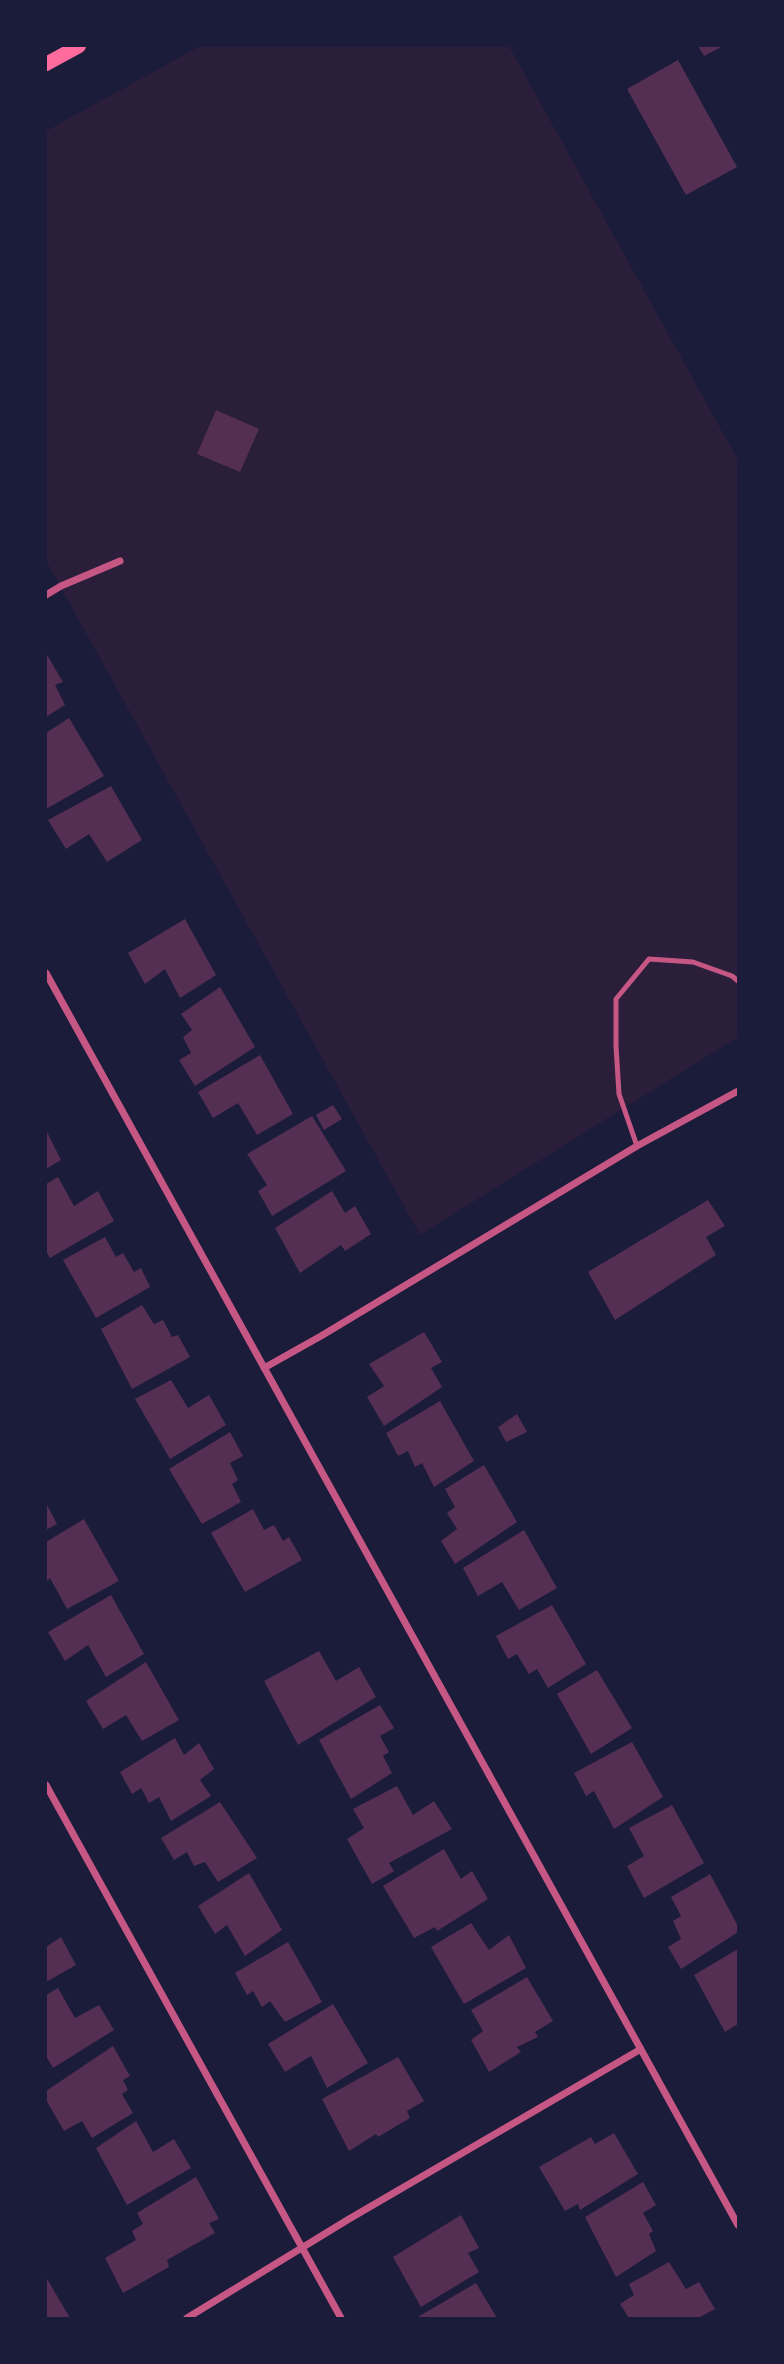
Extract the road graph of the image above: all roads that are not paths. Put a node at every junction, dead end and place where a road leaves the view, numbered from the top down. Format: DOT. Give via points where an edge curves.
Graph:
graph roads {
  1 [pos="79,46"];
  2 [pos="46,64"];
  3 [pos="120,561"];
  4 [pos="46,595"];
  5 [pos="46,973"];
  6 [pos="738,981"];
  7 [pos="738,1091"];
  8 [pos="637,1146"];
  9 [pos="264,1368"];
  10 [pos="46,1785"];
  11 [pos="641,2049"];
  12 [pos="738,2225"];
  13 [pos="303,2249"];
  14 [pos="187,2319"];
  15 [pos="341,2319"];
  1 -- 2 [label="main road"];
  3 -- 4 [label="street"];
  5 -- 9 [label="street"];
  6 -- 8 [label="lane" via="693,962 649,959 616,999 619,1094"];
  7 -- 8 [label="street"];
  8 -- 9 [label="street"];
  9 -- 11 [label="street"];
  10 -- 13 [label="street"];
  11 -- 12 [label="street"];
  11 -- 13 [label="street"];
  13 -- 14 [label="street"];
  13 -- 15 [label="street"];
}
